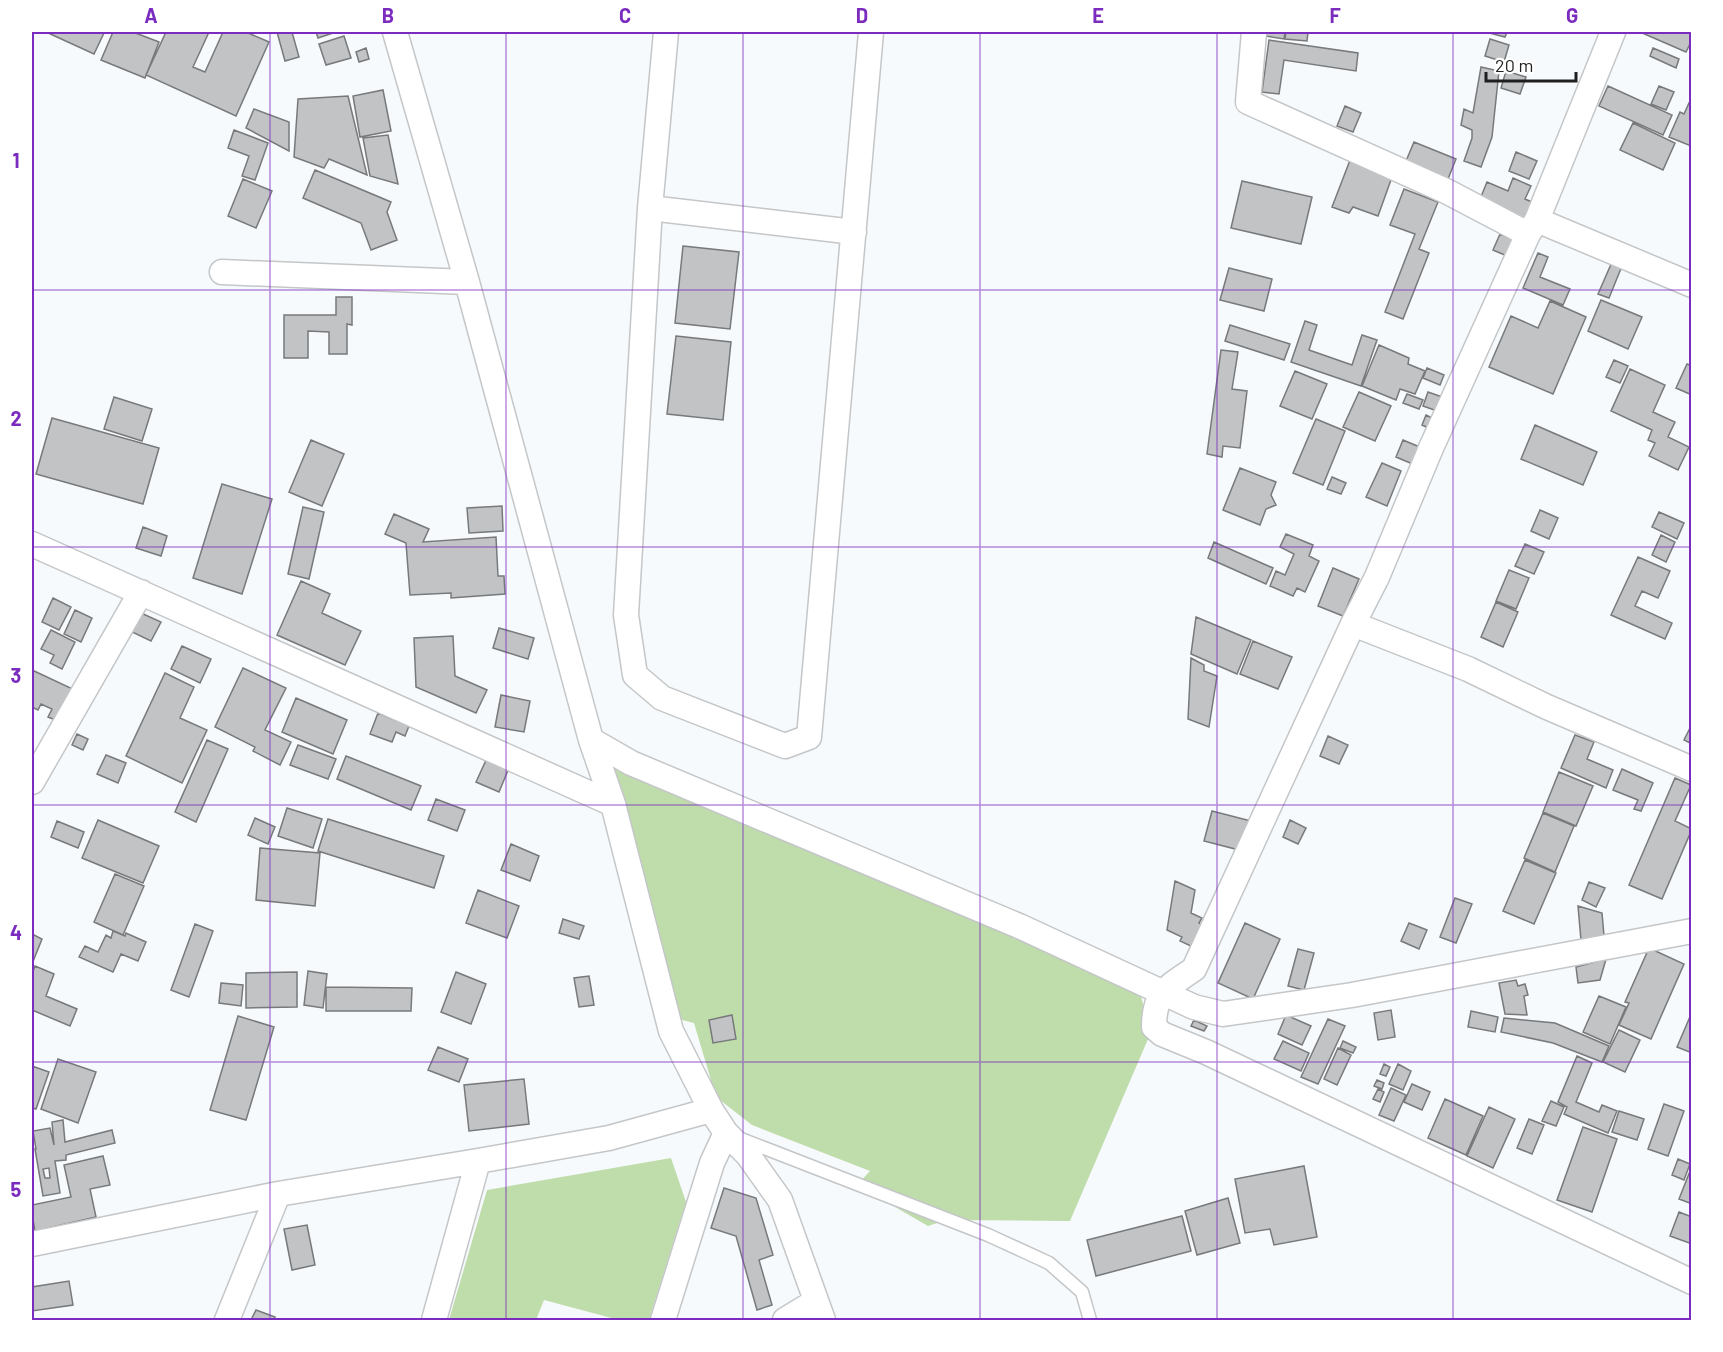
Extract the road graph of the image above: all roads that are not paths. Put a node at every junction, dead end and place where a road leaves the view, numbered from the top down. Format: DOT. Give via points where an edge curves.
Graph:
graph roads {
  1 [pos="395,32"];
  2 [pos="666,32"];
  3 [pos="871,32"];
  4 [pos="1254,32"];
  5 [pos="1613,32"];
  6 [pos="650,208"];
  7 [pos="1532,227"];
  8 [pos="854,232"];
  9 [pos="222,272"];
  10 [pos="467,282"];
  11 [pos="1692,285"];
  12 [pos="32,544"];
  13 [pos="141,592"];
  14 [pos="1353,624"];
  15 [pos="591,740"];
  16 [pos="1692,769"];
  17 [pos="32,782"];
  18 [pos="613,804"];
  19 [pos="1692,931"];
  20 [pos="1162,991"];
  21 [pos="711,1110"];
  22 [pos="726,1133"];
  23 [pos="478,1161"];
  24 [pos="278,1194"];
  25 [pos="32,1244"];
  26 [pos="1692,1282"];
  27 [pos="820,1311"];
  28 [pos="227,1320"];
  29 [pos="434,1320"];
  30 [pos="663,1320"];
  31 [pos="786,1320"];
  32 [pos="1090,1320"];
  1 -- 10 [label="street"];
  2 -- 6 [label="street"];
  3 -- 8 [label="street"];
  4 -- 7 [label="street" via="1248,102"];
  5 -- 7 [label="street"];
  6 -- 8 [label="street"];
  6 -- 8 [label="street" via="626,615 635,675 662,698 785,746 809,737"];
  7 -- 11 [label="street"];
  7 -- 14 [label="street"];
  9 -- 10 [label="street"];
  10 -- 15 [label="street"];
  12 -- 13 [label="street"];
  13 -- 17 [label="street"];
  13 -- 18 [label="street"];
  14 -- 16 [label="street" via="1468,669"];
  14 -- 20 [label="street" via="1194,969"];
  15 -- 18 [label="street"];
  15 -- 20 [label="street" via="631,763 1019,926"];
  18 -- 21 [label="street" via="671,1031"];
  19 -- 20 [label="street" via="1352,995 1223,1014 1194,1007"];
  20 -- 26 [label="street" via="1154,1013 1154,1027 1162,1034"];
  21 -- 22 [label="street"];
  21 -- 23 [label="street" via="609,1138"];
  22 -- 27 [label="street" via="748,1155 780,1200"];
  22 -- 30 [label="street" via="712,1163"];
  22 -- 32 [label="lane" via="1049,1263 1082,1292"];
  23 -- 24 [label="street"];
  23 -- 29 [label="street"];
  24 -- 25 [label="street"];
  24 -- 28 [label="street"];
  27 -- 31 [label="street"];
}
